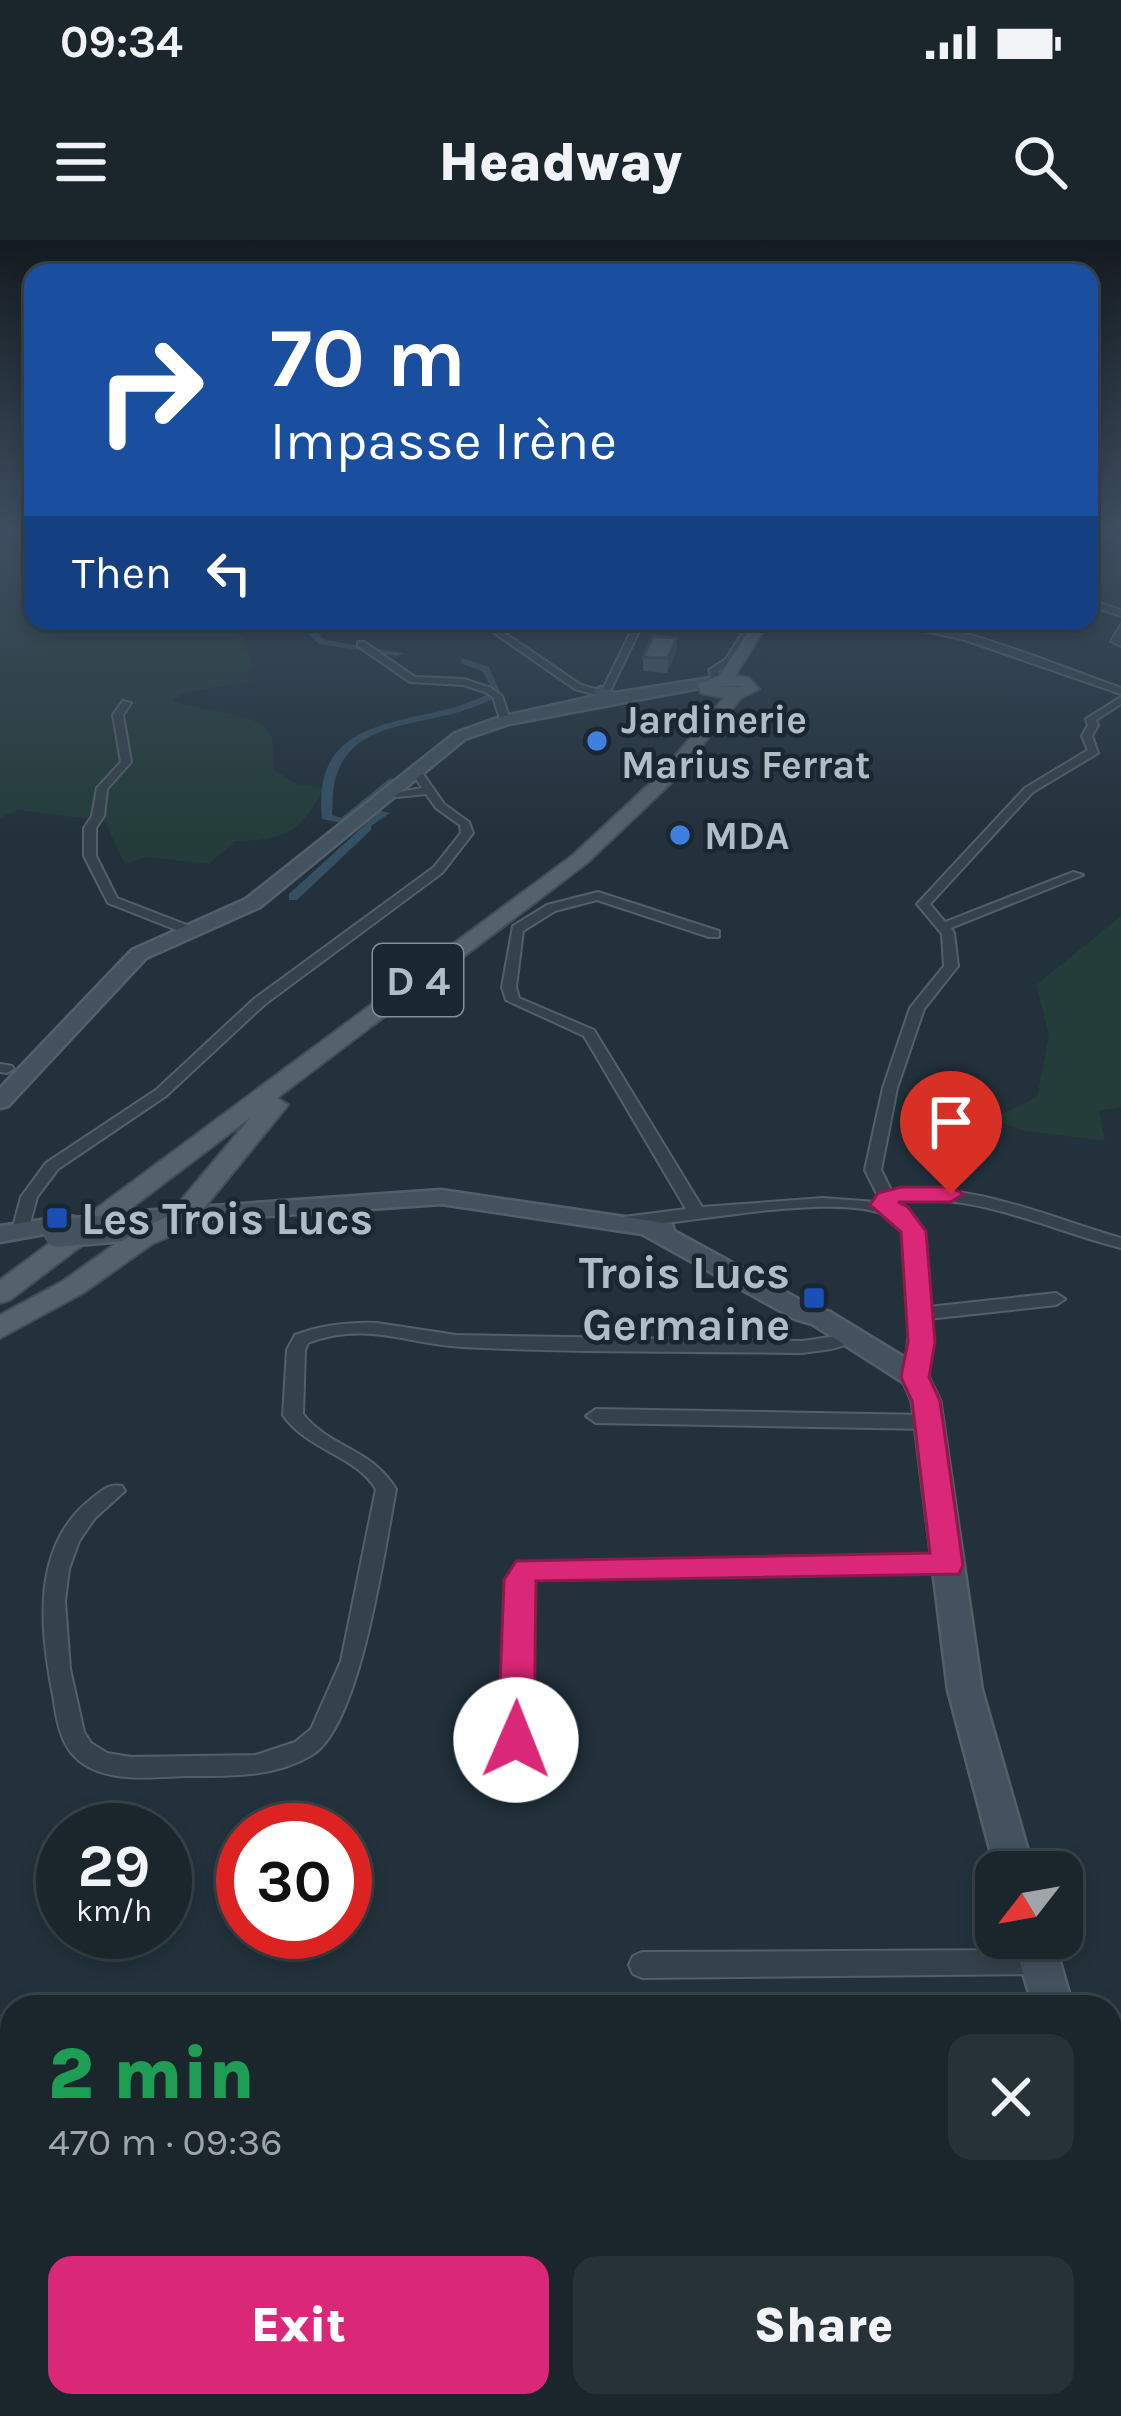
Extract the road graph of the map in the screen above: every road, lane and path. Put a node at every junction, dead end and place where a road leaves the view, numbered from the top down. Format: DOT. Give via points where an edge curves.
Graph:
graph roads {
  1 [pos="499,634"];
  2 [pos="635,634"];
  3 [pos="754,634"];
  4 [pos="945,634"];
  5 [pos="365,648"];
  6 [pos="721,685"];
  7 [pos="610,693"];
  8 [pos="1121,696"];
  9 [pos="127,703"];
  10 [pos="505,720"];
  11 [pos="417,772"];
  12 [pos="430,790"];
  13 [pos="387,795"];
  14 [pos="1077,875"];
  15 [pos="945,926"];
  16 [pos="188,930"];
  17 [pos="714,934"];
  18 [pos="296,1076"];
  19 [pos="0,1100"];
  20 [pos="885,1201"];
  21 [pos="196,1211"];
  22 [pos="697,1214"];
  23 [pos="640,1224"];
  24 [pos="133,1226"];
  25 [pos="37,1230"];
  26 [pos="1121,1244"];
  27 [pos="0,1290"];
  28 [pos="1056,1299"];
  29 [pos="919,1314"];
  30 [pos="835,1326"];
  31 [pos="0,1328"];
  32 [pos="921,1336"];
  33 [pos="900,1368"];
  34 [pos="596,1416"];
  35 [pos="926,1416"];
  36 [pos="115,1491"];
  37 [pos="947,1565"];
  38 [pos="516,1740"];
  39 [pos="1009,1851"];
  40 [pos="975,1952"];
  41 [pos="1039,1959"];
  42 [pos="643,1965"];
  43 [pos="1049,1995"];
  1 -- 7 [label="street" via="573,684"];
  2 -- 7 [label="street"];
  3 -- 6 [label="main road, D 4"];
  4 -- 8 [label="street"];
  5 -- 10 [label="street" via="413,680 464,682 495,694"];
  6 -- 7 [label="street"];
  6 -- 18 [label="main road, D 4" via="658,786 595,847"];
  7 -- 10 [label="street"];
  8 -- 15 [label="street" via="1091,719 1094,751 1029,790 925,901"];
  9 -- 16 [label="street" via="118,715 126,762 102,788 91,856 112,900"];
  10 -- 11 [label="street" via="463,734"];
  11 -- 12 [label="street"];
  11 -- 13 [label="street"];
  12 -- 13 [label="street"];
  12 -- 25 [label="street" via="465,824 457,850 260,1002 161,1093 52,1166 29,1197"];
  13 -- 16 [label="street" via="253,903"];
  14 -- 15 [label="street"];
  15 -- 20 [label="street" via="951,966 917,1008 876,1147 873,1170"];
  16 -- 19 [label="street" via="139,954"];
  17 -- 22 [label="street" via="592,897 551,908 518,929 509,987 513,1000 589,1033"];
  18 -- 21 [label="main road"];
  18 -- 27 [label="main road, D 4"];
  20 -- 22 [label="street"];
  20 -- 26 [label="street" via="951,1194"];
  20 -- 29 [label="street" via="914,1231"];
  21 -- 23 [label="street" via="441,1197"];
  21 -- 24 [label="main road"];
  22 -- 23 [label="street"];
  23 -- 30 [label="street"];
  24 -- 25 [label="street, bridge"];
  24 -- 31 [label="main road" via="73,1287"];
  28 -- 29 [label="street"];
  29 -- 32 [label="street"];
  30 -- 33 [label="street"];
  30 -- 36 [label="street" via="833,1343 802,1347 456,1341 341,1328 301,1339 293,1415 317,1442 377,1471 386,1489 352,1661 320,1736 278,1761 131,1767 82,1750 52,1613 56,1572 78,1520"];
  32 -- 33 [label="street"];
  32 -- 33 [label="street"];
  33 -- 35 [label="street"];
  34 -- 35 [label="street"];
  35 -- 37 [label="street"];
  37 -- 38 [label="street" via="528,1569 520,1580"];
  37 -- 39 [label="street" via="965,1690"];
  40 -- 42 [label="street"];
  41 -- 43 [label="street"];
}
